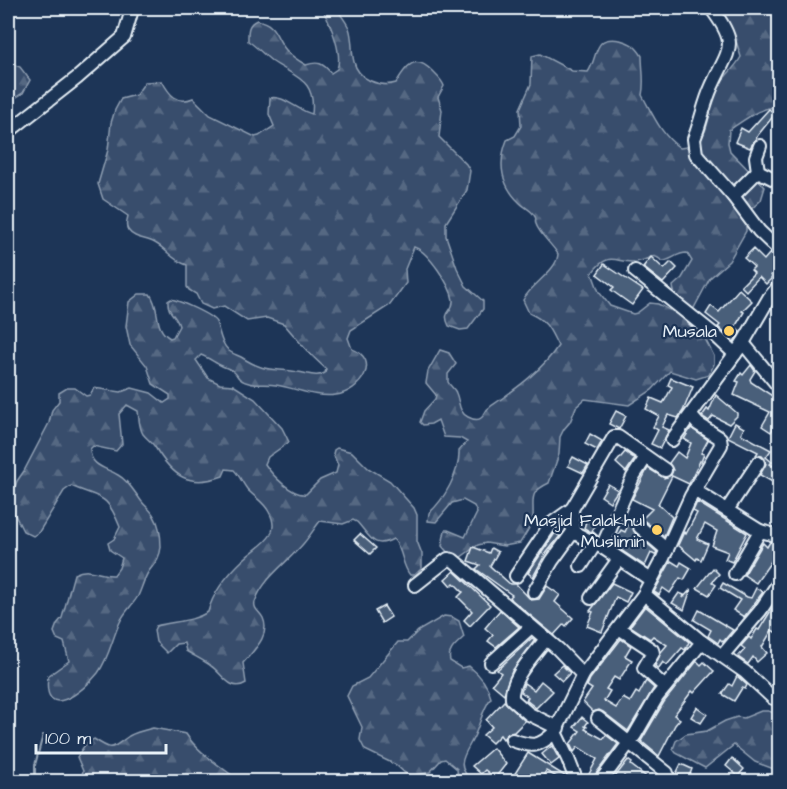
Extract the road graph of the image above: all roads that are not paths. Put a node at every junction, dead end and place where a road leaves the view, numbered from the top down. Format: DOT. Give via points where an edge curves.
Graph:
graph roads {
  1 [pos="130,8"];
  2 [pos="711,8"];
  3 [pos="8,132"];
  4 [pos="760,146"];
  5 [pos="758,171"];
  6 [pos="780,182"];
  7 [pos="733,196"];
  8 [pos="780,251"];
  9 [pos="635,271"];
  10 [pos="780,285"];
  11 [pos="743,343"];
  12 [pos="735,354"];
  13 [pos="780,388"];
  14 [pos="691,416"];
  15 [pos="672,440"];
  16 [pos="645,457"];
  17 [pos="758,463"];
  18 [pos="665,470"];
  19 [pos="694,490"];
  20 [pos="572,508"];
  21 [pos="727,510"];
  22 [pos="640,528"];
  23 [pos="760,531"];
  24 [pos="573,532"];
  25 [pos="778,532"];
  26 [pos="599,546"];
  27 [pos="667,550"];
  28 [pos="620,559"];
  29 [pos="581,566"];
  30 [pos="735,574"];
  31 [pos="516,576"];
  32 [pos="651,580"];
  33 [pos="780,581"];
  34 [pos="415,585"];
  35 [pos="534,592"];
  36 [pos="644,594"];
  37 [pos="591,598"];
  38 [pos="531,627"];
  39 [pos="619,628"];
  40 [pos="546,639"];
  41 [pos="702,642"];
  42 [pos="722,656"];
  43 [pos="490,663"];
  44 [pos="583,675"];
  45 [pos="665,687"];
  46 [pos="773,698"];
  47 [pos="598,718"];
  48 [pos="556,730"];
  49 [pos="512,740"];
  50 [pos="630,742"];
  51 [pos="670,780"];
  52 [pos="577,782"];
  53 [pos="600,782"];
  1 -- 3 [label="street" via="124,37"];
  2 -- 7 [label="street" via="726,28 729,50 711,88 694,146 696,154"];
  4 -- 5 [label="street" via="756,156"];
  5 -- 6 [label="street"];
  5 -- 7 [label="street"];
  7 -- 8 [label="street"];
  9 -- 12 [label="street"];
  10 -- 11 [label="street"];
  11 -- 12 [label="street"];
  11 -- 13 [label="street"];
  12 -- 14 [label="street"];
  14 -- 15 [label="street"];
  14 -- 19 [label="street" via="721,442"];
  16 -- 18 [label="street"];
  16 -- 20 [label="street" via="614,436"];
  16 -- 26 [label="street"];
  17 -- 21 [label="street"];
  19 -- 21 [label="street"];
  19 -- 27 [label="street"];
  20 -- 24 [label="street"];
  20 -- 31 [label="street" via="551,524"];
  21 -- 23 [label="street"];
  22 -- 27 [label="street"];
  23 -- 25 [label="street"];
  23 -- 30 [label="street"];
  24 -- 26 [label="street"];
  24 -- 35 [label="street"];
  26 -- 28 [label="street"];
  26 -- 29 [label="street"];
  27 -- 32 [label="street"];
  28 -- 32 [label="street"];
  28 -- 37 [label="street"];
  32 -- 36 [label="street"];
  33 -- 42 [label="street"];
  34 -- 38 [label="street" via="448,559 453,560"];
  36 -- 39 [label="street"];
  36 -- 41 [label="street"];
  38 -- 40 [label="street"];
  38 -- 43 [label="street"];
  39 -- 44 [label="street"];
  39 -- 45 [label="street" via="652,650 644,669"];
  40 -- 44 [label="street"];
  40 -- 48 [label="street" via="517,679 512,699"];
  41 -- 42 [label="street"];
  41 -- 45 [label="street"];
  42 -- 46 [label="street"];
  44 -- 48 [label="street"];
  45 -- 50 [label="street"];
  47 -- 50 [label="street"];
  48 -- 49 [label="street" via="545,742 534,746"];
  48 -- 52 [label="street"];
  50 -- 51 [label="street" via="667,773"];
  50 -- 53 [label="street"];
}
